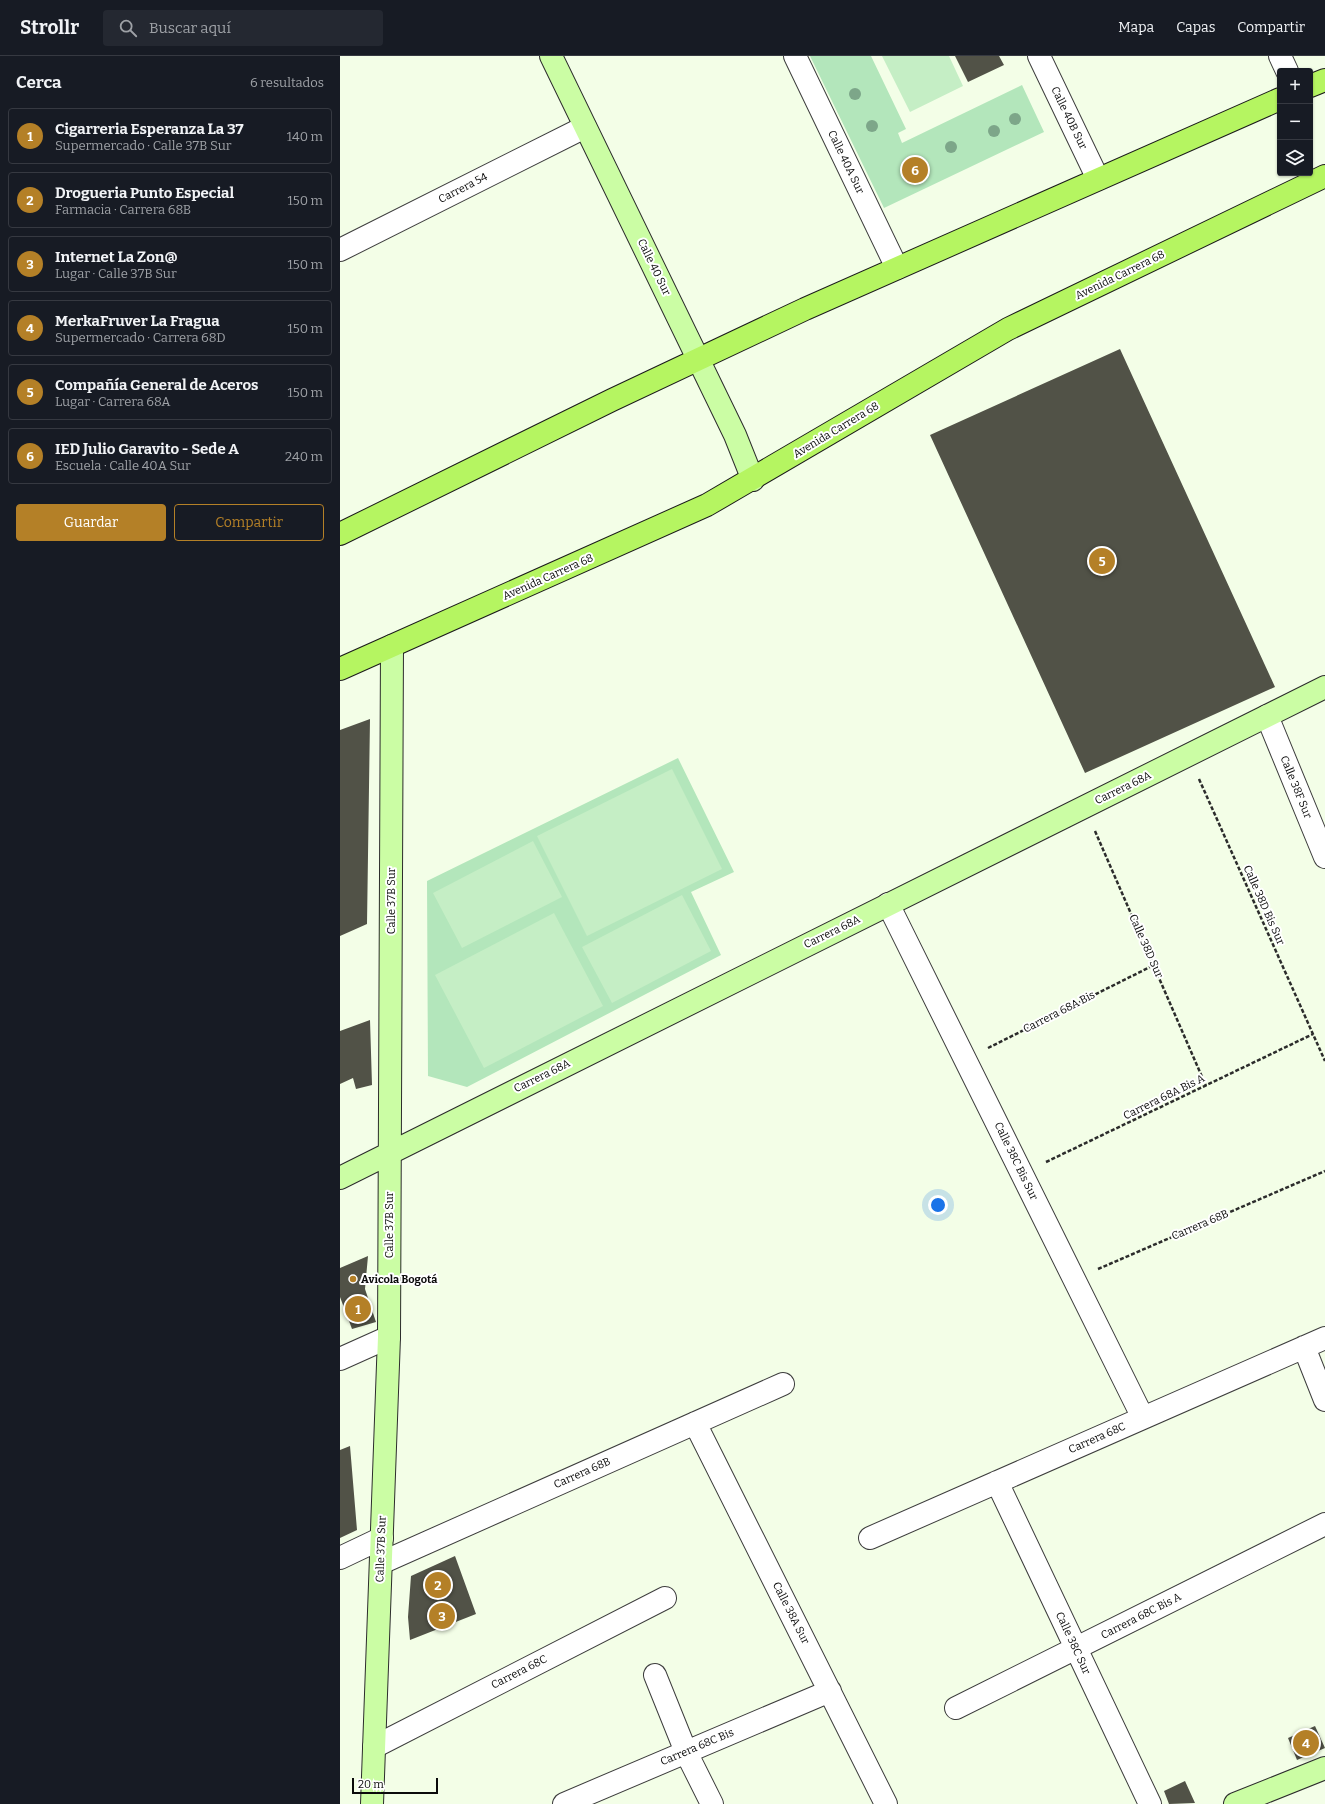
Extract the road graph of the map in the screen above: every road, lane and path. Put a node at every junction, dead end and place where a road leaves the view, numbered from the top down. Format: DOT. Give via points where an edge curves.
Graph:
graph roads {
  1 [pos="551,56"];
  2 [pos="795,56"];
  3 [pos="1039,56"];
  4 [pos="1280,56"];
  5 [pos="1286,68"];
  6 [pos="1325,80"];
  7 [pos="1313,85"];
  8 [pos="1277,100"];
  9 [pos="586,127"];
  10 [pos="1325,176"];
  11 [pos="1098,179"];
  12 [pos="340,250"];
  13 [pos="897,268"];
  14 [pos="698,359"];
  15 [pos="753,480"];
  16 [pos="340,534"];
  17 [pos="392,646"];
  18 [pos="340,669"];
  19 [pos="1325,688"];
  20 [pos="1267,716"];
  21 [pos="1189,756"];
  22 [pos="1085,807"];
  23 [pos="1325,857"];
  24 [pos="888,904"];
  25 [pos="1154,965"];
  26 [pos="1313,1034"];
  27 [pos="965,1059"];
  28 [pos="1325,1061"];
  29 [pos="1206,1086"];
  30 [pos="390,1152"];
  31 [pos="1325,1171"];
  32 [pos="1022,1174"];
  33 [pos="340,1178"];
  34 [pos="1074,1279"];
  35 [pos="389,1337"];
  36 [pos="1325,1338"];
  37 [pos="1304,1347"];
  38 [pos="340,1358"];
  39 [pos="783,1384"];
  40 [pos="1325,1400"];
  41 [pos="1143,1418"];
  42 [pos="696,1422"];
  43 [pos="997,1482"];
  44 [pos="1325,1524"];
  45 [pos="382,1538"];
  46 [pos="870,1538"];
  47 [pos="340,1558"];
  48 [pos="381,1563"];
  49 [pos="665,1598"];
  50 [pos="1076,1649"];
  51 [pos="654,1675"];
  52 [pos="830,1691"];
  53 [pos="956,1708"];
  54 [pos="374,1747"];
  55 [pos="686,1752"];
  56 [pos="1324,1770"];
  57 [pos="372,1804"];
  58 [pos="564,1804"];
  59 [pos="712,1804"];
  60 [pos="886,1804"];
  61 [pos="1150,1804"];
  62 [pos="1235,1804"];
  1 -- 9 [label="street, Calle 40 Sur"];
  2 -- 13 [label="street, Calle 40A Sur"];
  3 -- 11 [label="street, Calle 40B Sur"];
  4 -- 5 [label="street"];
  6 -- 7 [label="main road"];
  8 -- 11 [label="main road"];
  9 -- 12 [label="street, Carrera 54"];
  9 -- 14 [label="street, Calle 40 Sur"];
  10 -- 15 [label="main road, Avenida Carrera 68" via="1008,329"];
  11 -- 13 [label="main road"];
  13 -- 14 [label="main road"];
  14 -- 15 [label="street, Calle 40 Sur" via="735,435"];
  14 -- 16 [label="main road"];
  15 -- 17 [label="main road, Avenida Carrera 68" via="683,517"];
  17 -- 18 [label="main road, Avenida Carrera 68"];
  17 -- 30 [label="street, Calle 37B Sur"];
  19 -- 20 [label="street, Carrera 68A"];
  20 -- 21 [label="street, Carrera 68A"];
  20 -- 23 [label="street, Calle 38F Sur"];
  21 -- 22 [label="street, Carrera 68A"];
  21 -- 26 [label="path, Calle 38D Bis Sur"];
  22 -- 24 [label="street, Carrera 68A"];
  22 -- 25 [label="path, Calle 38D Sur"];
  24 -- 27 [label="street, Calle 38C Bis Sur"];
  24 -- 30 [label="street, Carrera 68A"];
  25 -- 27 [label="path, Carrera 68A Bis"];
  25 -- 29 [label="path, Calle 38D Sur"];
  26 -- 28 [label="path, Calle 38D Bis Sur"];
  26 -- 29 [label="path, Carrera 68A Bis A"];
  27 -- 32 [label="street, Calle 38C Bis Sur"];
  29 -- 32 [label="path, Carrera 68A Bis A"];
  30 -- 33 [label="street, Carrera 68A"];
  30 -- 35 [label="street, Calle 37B Sur"];
  31 -- 34 [label="path, Carrera 68B"];
  32 -- 34 [label="street, Calle 38C Bis Sur"];
  34 -- 41 [label="street, Calle 38C Bis Sur"];
  35 -- 38 [label="street"];
  35 -- 45 [label="street, Calle 37B Sur"];
  36 -- 37 [label="street, Carrera 68C"];
  37 -- 40 [label="street"];
  37 -- 41 [label="street, Carrera 68C"];
  39 -- 42 [label="street, Carrera 68B"];
  41 -- 43 [label="street, Carrera 68C"];
  42 -- 48 [label="street, Carrera 68B"];
  42 -- 52 [label="street, Calle 38A Sur"];
  43 -- 46 [label="street, Carrera 68C"];
  43 -- 50 [label="street, Calle 38C Sur"];
  44 -- 50 [label="street, Carrera 68C Bis A"];
  45 -- 47 [label="street"];
  45 -- 48 [label="street, Calle 37B Sur"];
  48 -- 54 [label="street, Calle 37B Sur"];
  49 -- 54 [label="street, Carrera 68C"];
  50 -- 53 [label="street, Carrera 68C Bis A"];
  50 -- 61 [label="street, Calle 38C Sur"];
  51 -- 55 [label="street"];
  52 -- 55 [label="street, Carrera 68C Bis"];
  52 -- 60 [label="street, Calle 38A Sur"];
  54 -- 57 [label="street, Calle 37B Sur"];
  55 -- 58 [label="street, Carrera 68C Bis"];
  55 -- 59 [label="street"];
  56 -- 62 [label="street"];
}
